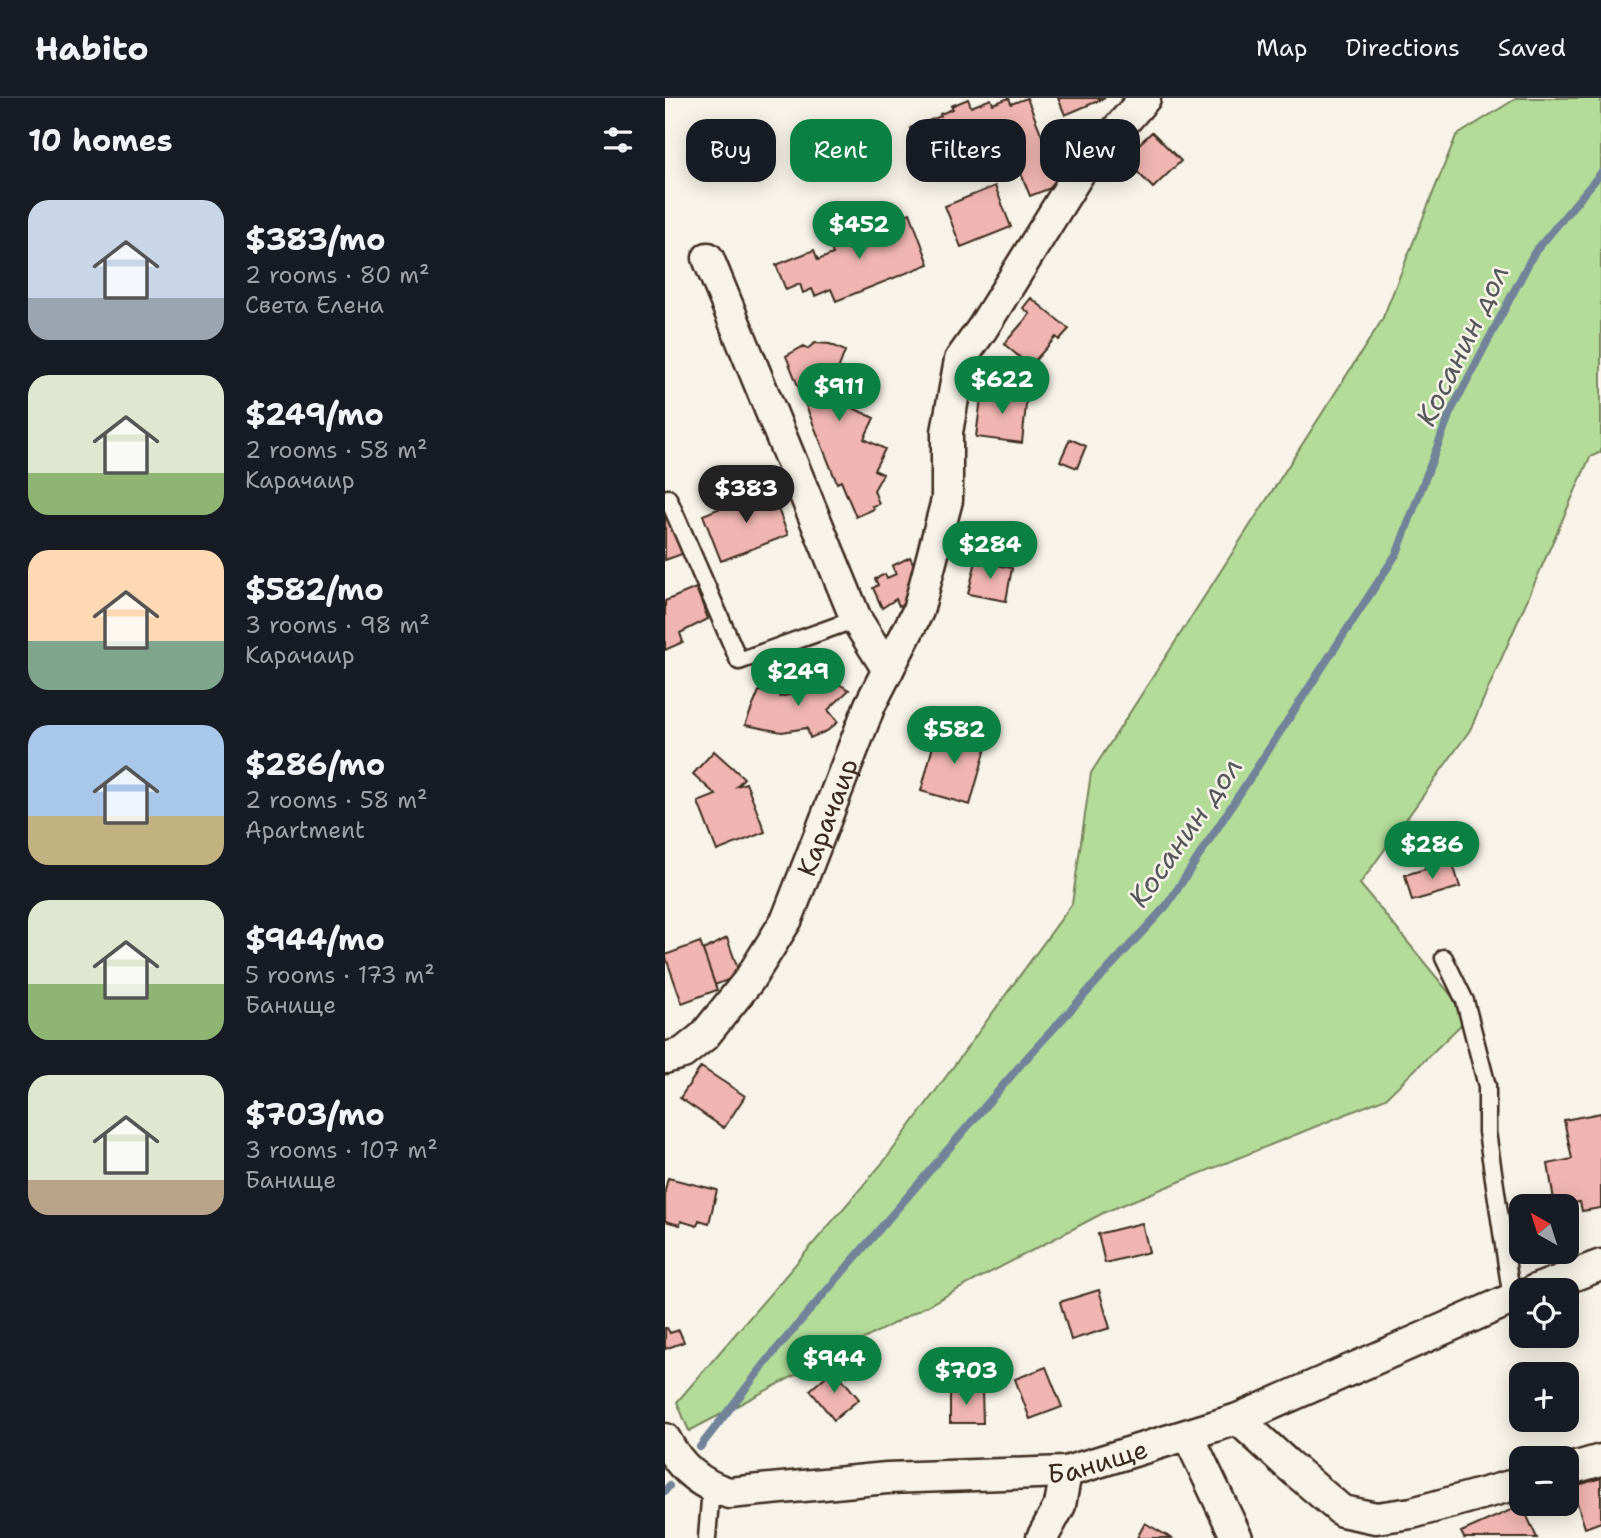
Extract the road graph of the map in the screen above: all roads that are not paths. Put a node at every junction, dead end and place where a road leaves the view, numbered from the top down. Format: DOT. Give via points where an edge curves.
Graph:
graph roads {
  1 [pos="1135,102"];
  2 [pos="708,258"];
  3 [pos="668,498"];
  4 [pos="856,619"];
  5 [pos="888,670"];
  6 [pos="1444,958"];
  7 [pos="665,1058"];
  8 [pos="1601,1265"];
  9 [pos="1519,1278"];
  10 [pos="1567,1278"];
  11 [pos="1509,1301"];
  12 [pos="1238,1419"];
  13 [pos="1188,1435"];
  14 [pos="665,1441"];
  15 [pos="1601,1460"];
  16 [pos="1579,1466"];
  17 [pos="1066,1472"];
  18 [pos="1509,1486"];
  19 [pos="711,1488"];
  20 [pos="707,1538"];
  21 [pos="1042,1538"];
  22 [pos="1237,1538"];
  1 -- 5 [label="street, Карачаир" via="1079,173 960,360 947,432 947,500 918,611"];
  2 -- 4 [label="street"];
  3 -- 4 [label="lane" via="739,662"];
  4 -- 5 [label="street"];
  5 -- 7 [label="street, Карачаир" via="870,705 787,919 749,980 705,1037 683,1054"];
  6 -- 9 [label="lane" via="1465,1001 1487,1086 1487,1132"];
  8 -- 10 [label="street, Банище"];
  11 -- 12 [label="street, Банище"];
  12 -- 13 [label="street, Банище"];
  12 -- 18 [label="street" via="1342,1511 1376,1518 1412,1513"];
  13 -- 17 [label="street, Банище"];
  13 -- 22 [label="street"];
  14 -- 19 [label="street" via="692,1475"];
  15 -- 16 [label="street"];
  17 -- 19 [label="street, Банище" via="887,1478 729,1493"];
  17 -- 21 [label="street" via="1060,1505"];
  19 -- 20 [label="lane"];
}
